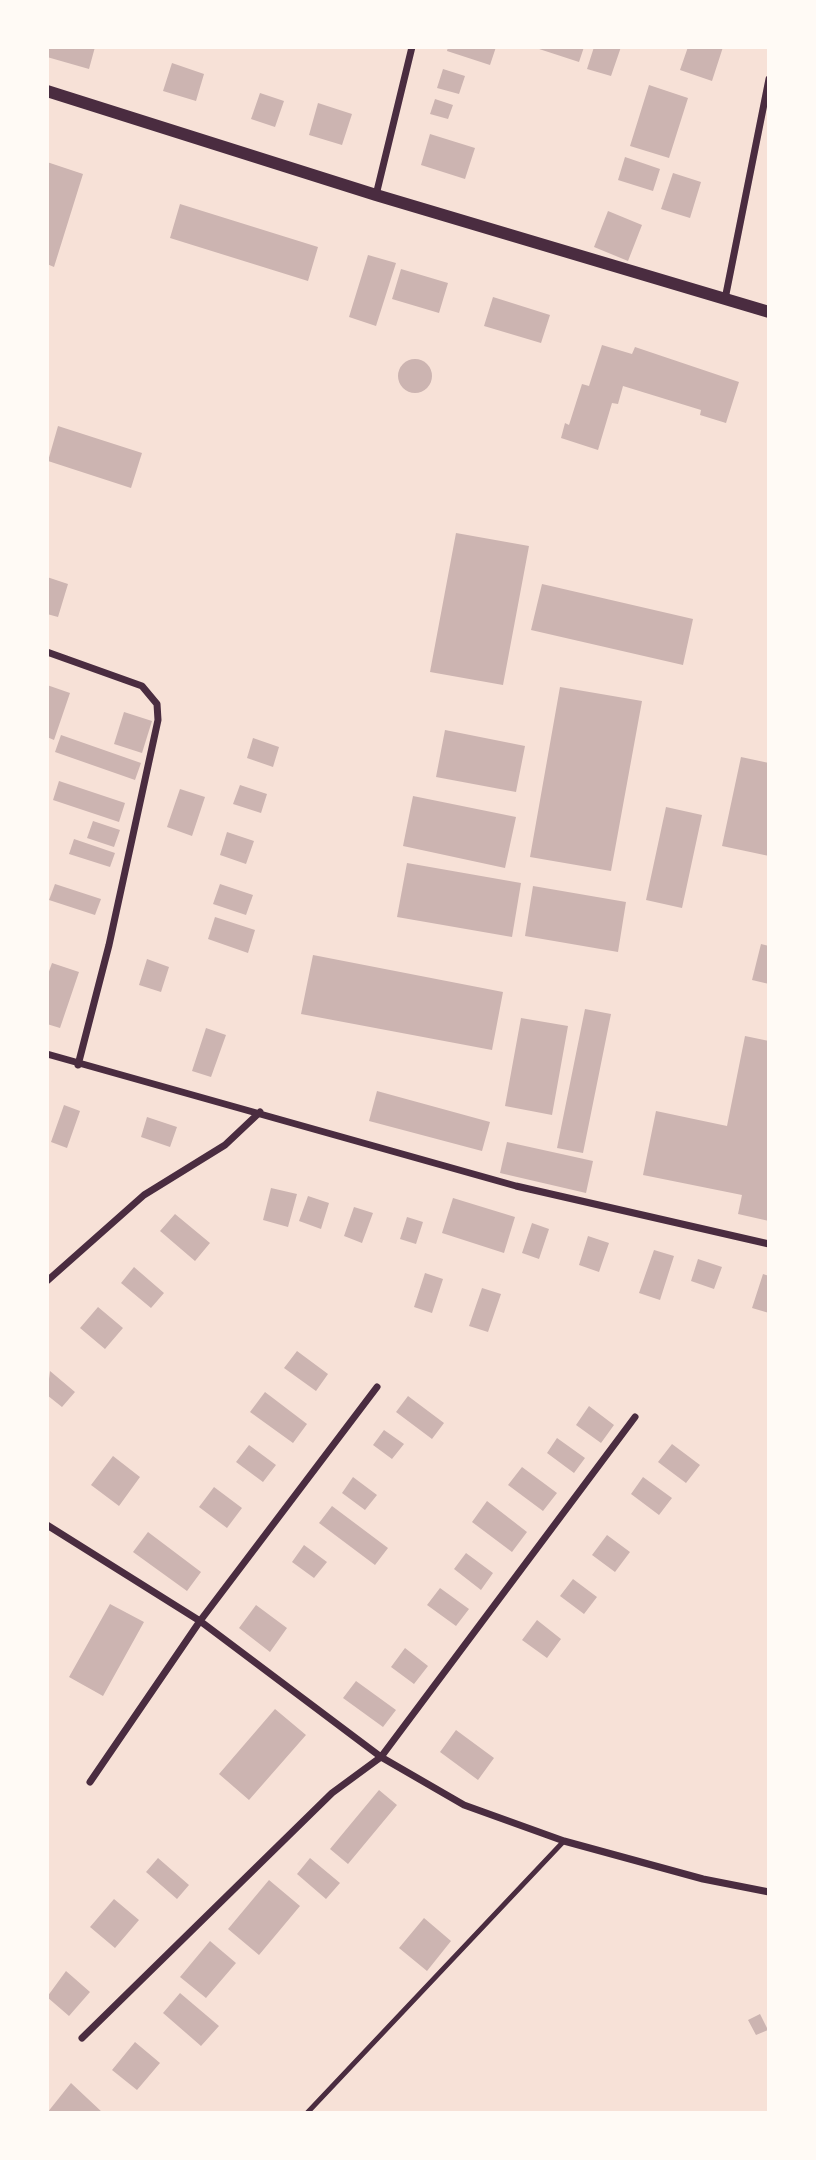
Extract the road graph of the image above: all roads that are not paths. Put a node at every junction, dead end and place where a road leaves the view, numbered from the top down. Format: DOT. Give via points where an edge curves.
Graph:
graph roads {
  1 [pos="412,47"];
  2 [pos="769,79"];
  3 [pos="47,91"];
  4 [pos="376,195"];
  5 [pos="725,299"];
  6 [pos="769,312"];
  7 [pos="47,652"];
  8 [pos="47,1054"];
  9 [pos="78,1065"];
  10 [pos="260,1112"];
  11 [pos="769,1244"];
  12 [pos="47,1281"];
  13 [pos="377,1387"];
  14 [pos="635,1417"];
  15 [pos="47,1525"];
  16 [pos="200,1621"];
  17 [pos="381,1757"];
  18 [pos="90,1782"];
  19 [pos="564,1841"];
  20 [pos="769,1892"];
  21 [pos="82,2038"];
  22 [pos="307,2113"];
  1 -- 4 [label="street"];
  2 -- 5 [label="street"];
  3 -- 4 [label="street"];
  4 -- 5 [label="street"];
  5 -- 6 [label="street"];
  7 -- 9 [label="street" via="142,687 157,704 158,720 109,945"];
  8 -- 9 [label="street"];
  9 -- 10 [label="street"];
  10 -- 11 [label="street" via="516,1186"];
  10 -- 12 [label="street" via="225,1145 144,1195"];
  13 -- 16 [label="street"];
  14 -- 17 [label="street"];
  15 -- 16 [label="street"];
  16 -- 17 [label="street"];
  16 -- 18 [label="street"];
  17 -- 19 [label="street" via="464,1805"];
  17 -- 21 [label="street" via="332,1793"];
  19 -- 20 [label="street"];
  19 -- 22 [label="lane"];
}
